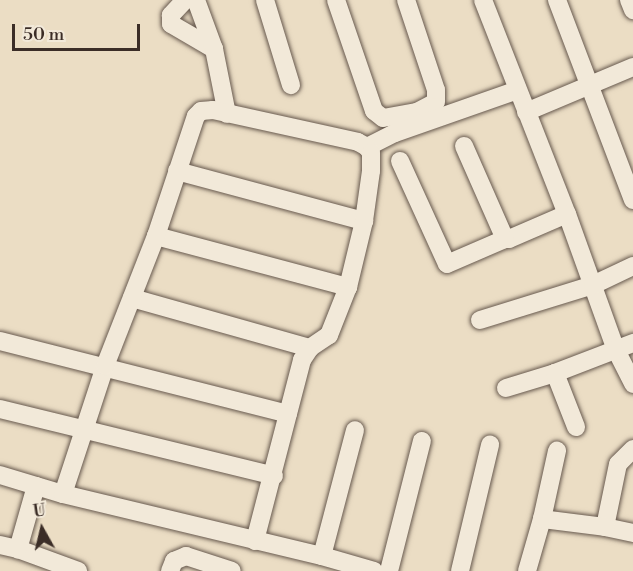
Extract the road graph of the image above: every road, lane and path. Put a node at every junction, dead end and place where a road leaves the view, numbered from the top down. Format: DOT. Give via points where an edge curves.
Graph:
graph roads {
  1 [pos="185,0"];
  2 [pos="196,0"];
  3 [pos="265,0"];
  4 [pos="336,0"];
  5 [pos="406,0"];
  6 [pos="483,0"];
  7 [pos="557,0"];
  8 [pos="629,0"];
  9 [pos="633,10"];
  10 [pos="214,49"];
  11 [pos="633,67"];
  12 [pos="291,85"];
  13 [pos="588,85"];
  14 [pos="518,90"];
  15 [pos="526,112"];
  16 [pos="227,114"];
  17 [pos="464,146"];
  18 [pos="368,147"];
  19 [pos="400,161"];
  20 [pos="177,171"];
  21 [pos="633,201"];
  22 [pos="567,214"];
  23 [pos="364,221"];
  24 [pos="156,236"];
  25 [pos="505,239"];
  26 [pos="633,266"];
  27 [pos="593,285"];
  28 [pos="348,287"];
  29 [pos="132,298"];
  30 [pos="480,320"];
  31 [pos="0,341"];
  32 [pos="625,346"];
  33 [pos="310,348"];
  34 [pos="105,366"];
  35 [pos="555,373"];
  36 [pos="633,384"];
  37 [pos="506,388"];
  38 [pos="0,409"];
  39 [pos="288,414"];
  40 [pos="576,427"];
  41 [pos="355,430"];
  42 [pos="83,431"];
  43 [pos="422,441"];
  44 [pos="490,445"];
  45 [pos="633,449"];
  46 [pos="557,451"];
  47 [pos="626,465"];
  48 [pos="0,475"];
  49 [pos="274,476"];
  50 [pos="36,486"];
  51 [pos="63,494"];
  52 [pos="542,519"];
  53 [pos="605,527"];
  54 [pos="633,533"];
  55 [pos="255,541"];
  56 [pos="0,545"];
  57 [pos="18,549"];
  58 [pos="322,556"];
  59 [pos="72,570"];
  60 [pos="170,571"];
  61 [pos="232,571"];
  62 [pos="374,571"];
  63 [pos="389,571"];
  64 [pos="460,571"];
  65 [pos="527,571"];
  1 -- 10 [label="street" via="171,15 171,24"];
  2 -- 10 [label="street"];
  3 -- 12 [label="street"];
  4 -- 5 [label="street" via="374,111 383,118 417,112 436,102 436,90"];
  6 -- 14 [label="street"];
  7 -- 13 [label="street"];
  8 -- 9 [label="street"];
  10 -- 16 [label="street"];
  11 -- 13 [label="street"];
  13 -- 15 [label="street"];
  13 -- 21 [label="street"];
  14 -- 15 [label="street"];
  14 -- 18 [label="street" via="395,133"];
  15 -- 22 [label="street"];
  16 -- 18 [label="street"];
  16 -- 20 [label="street" via="206,110 196,116"];
  17 -- 25 [label="street"];
  18 -- 23 [label="street" via="371,171"];
  19 -- 25 [label="street" via="447,264"];
  20 -- 23 [label="street"];
  20 -- 24 [label="street"];
  22 -- 25 [label="street"];
  22 -- 27 [label="street"];
  23 -- 28 [label="street"];
  24 -- 28 [label="street"];
  24 -- 29 [label="street"];
  26 -- 27 [label="street"];
  27 -- 30 [label="street"];
  27 -- 32 [label="street"];
  28 -- 33 [label="street" via="329,335"];
  29 -- 33 [label="street"];
  29 -- 34 [label="street"];
  31 -- 34 [label="street"];
  32 -- 35 [label="street"];
  32 -- 36 [label="street"];
  33 -- 39 [label="street" via="302,360"];
  34 -- 39 [label="street"];
  34 -- 42 [label="street"];
  35 -- 37 [label="street"];
  35 -- 40 [label="street"];
  38 -- 42 [label="street"];
  39 -- 49 [label="street"];
  41 -- 58 [label="street"];
  42 -- 49 [label="street"];
  42 -- 51 [label="street"];
  43 -- 63 [label="street"];
  44 -- 64 [label="street"];
  45 -- 47 [label="street"];
  46 -- 52 [label="street"];
  47 -- 53 [label="street"];
  48 -- 50 [label="street"];
  49 -- 55 [label="street"];
  50 -- 51 [label="street"];
  50 -- 57 [label="street"];
  51 -- 55 [label="street"];
  52 -- 53 [label="street"];
  52 -- 65 [label="street"];
  53 -- 54 [label="street"];
  55 -- 58 [label="street"];
  56 -- 57 [label="street"];
  57 -- 59 [label="street"];
  58 -- 62 [label="street"];
  60 -- 61 [label="street" via="174,561 186,556"];
}
